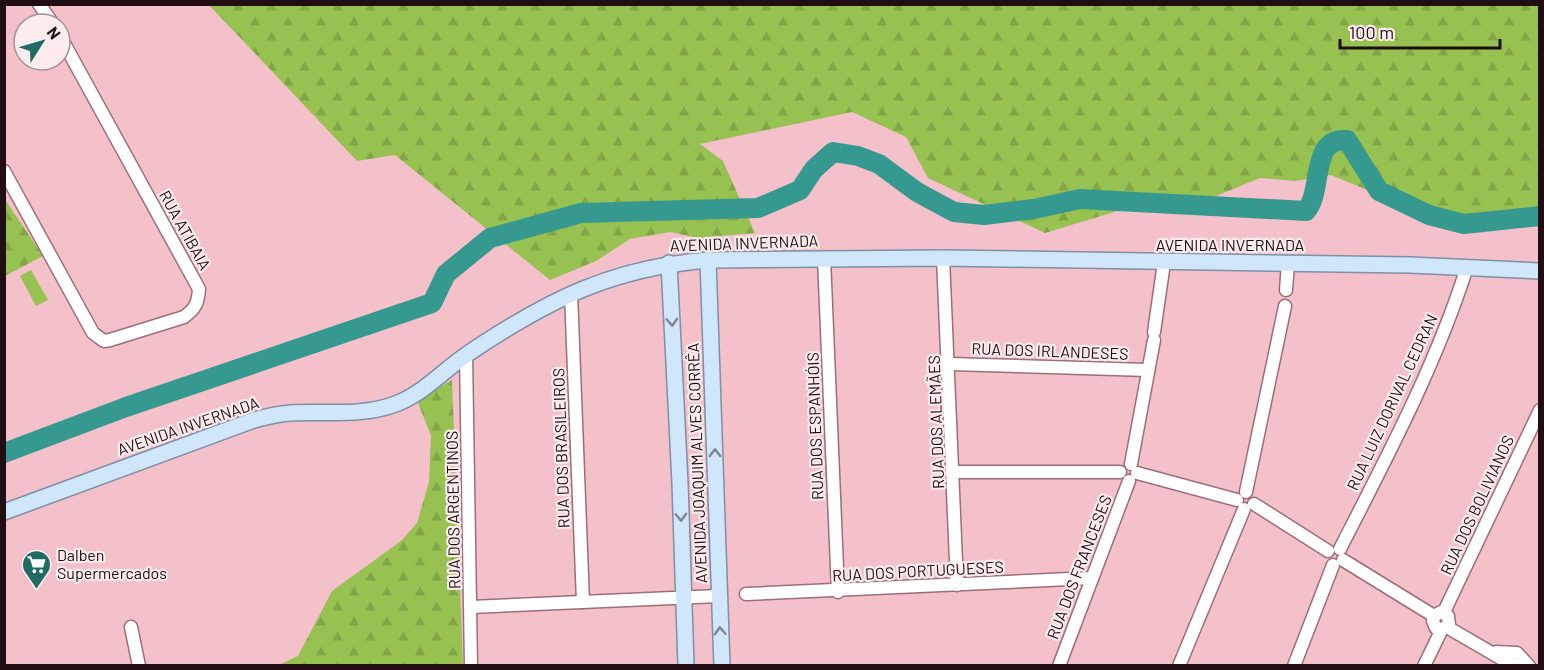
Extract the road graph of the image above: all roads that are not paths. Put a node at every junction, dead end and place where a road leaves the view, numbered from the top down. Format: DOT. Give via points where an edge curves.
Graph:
graph roads {
  1 [pos="72,58"];
  2 [pos="4,171"];
  3 [pos="824,258"];
  4 [pos="943,258"];
  5 [pos="708,260"];
  6 [pos="669,263"];
  7 [pos="1164,263"];
  8 [pos="1288,263"];
  9 [pos="1467,267"];
  10 [pos="1539,271"];
  11 [pos="1286,290"];
  12 [pos="571,293"];
  13 [pos="1285,306"];
  14 [pos="466,355"];
  15 [pos="950,364"];
  16 [pos="1148,370"];
  17 [pos="1539,410"];
  18 [pos="954,472"];
  19 [pos="1129,473"];
  20 [pos="1245,501"];
  21 [pos="4,512"];
  22 [pos="1336,556"];
  23 [pos="1092,578"];
  24 [pos="957,585"];
  25 [pos="838,592"];
  26 [pos="746,594"];
  27 [pos="718,596"];
  28 [pos="684,598"];
  29 [pos="583,602"];
  30 [pos="471,607"];
  31 [pos="1439,614"];
  32 [pos="131,627"];
  33 [pos="1445,628"];
  34 [pos="1495,652"];
  35 [pos="139,666"];
  36 [pos="471,666"];
  37 [pos="686,666"];
  38 [pos="722,666"];
  39 [pos="1059,666"];
  40 [pos="1179,666"];
  41 [pos="1294,666"];
  42 [pos="1424,666"];
  43 [pos="1514,666"];
  44 [pos="1529,666"];
  1 -- 2 [label="street, RUA ATIBAIA" via="199,289 194,310 184,317 110,340 99,338"];
  3 -- 4 [label="main road, AVENIDA INVERNADA"];
  3 -- 5 [label="main road, AVENIDA INVERNADA"];
  3 -- 25 [label="street, RUA DOS ESPANHÓIS"];
  4 -- 7 [label="main road, AVENIDA INVERNADA"];
  4 -- 15 [label="street, RUA DOS ALEMÃES"];
  5 -- 6 [label="main road, AVENIDA INVERNADA"];
  27 -- 5 [label="main road, AVENIDA JOAQUIM ALVES CORRÊA, one-way"];
  6 -- 12 [label="main road, AVENIDA INVERNADA" via="624,273"];
  6 -- 28 [label="main road, AVENIDA JOAQUIM ALVES CORRÊA, one-way"];
  7 -- 8 [label="main road, AVENIDA INVERNADA"];
  7 -- 16 [label="street, RUA DOS FRANCESES"];
  8 -- 9 [label="main road, AVENIDA INVERNADA"];
  8 -- 11 [label="street"];
  9 -- 10 [label="main road, AVENIDA INVERNADA"];
  9 -- 22 [label="street, RUA LUIZ DORIVAL CEDRAN" via="1454,310 1404,424"];
  12 -- 14 [label="main road, AVENIDA INVERNADA"];
  12 -- 29 [label="street, RUA DOS BRASILEIROS"];
  13 -- 20 [label="street"];
  14 -- 21 [label="main road, AVENIDA INVERNADA" via="417,393 377,410 286,413 254,420"];
  14 -- 30 [label="street, RUA DOS ARGENTINOS"];
  15 -- 16 [label="street, RUA DOS IRLANDESES"];
  15 -- 18 [label="street, RUA DOS ALEMÃES"];
  16 -- 19 [label="street, RUA DOS FRANCESES"];
  17 -- 31 [label="street, RUA DOS BOLIVIANOS"];
  18 -- 19 [label="street"];
  18 -- 24 [label="street, RUA DOS ALEMÃES"];
  19 -- 20 [label="street"];
  19 -- 23 [label="street, RUA DOS FRANCESES"];
  20 -- 22 [label="street"];
  20 -- 40 [label="street"];
  22 -- 31 [label="street"];
  22 -- 41 [label="street, RUA LUIZ DORIVAL CEDRAN"];
  23 -- 24 [label="street, RUA DOS PORTUGUESES"];
  23 -- 39 [label="street, RUA DOS FRANCESES"];
  24 -- 25 [label="street, RUA DOS PORTUGUESES"];
  25 -- 26 [label="street, RUA DOS PORTUGUESES"];
  27 -- 28 [label="street"];
  38 -- 27 [label="main road, AVENIDA JOAQUIM ALVES CORRÊA, one-way"];
  28 -- 29 [label="street"];
  28 -- 37 [label="main road, AVENIDA JOAQUIM ALVES CORRÊA"];
  29 -- 30 [label="street"];
  30 -- 36 [label="street, RUA DOS ARGENTINOS"];
  31 -- 33 [label="street" via="1434,626"];
  32 -- 35 [label="street"];
  33 -- 34 [label="street"];
  33 -- 42 [label="street"];
  34 -- 43 [label="street"];
  34 -- 44 [label="street" via="1517,653"];
}
